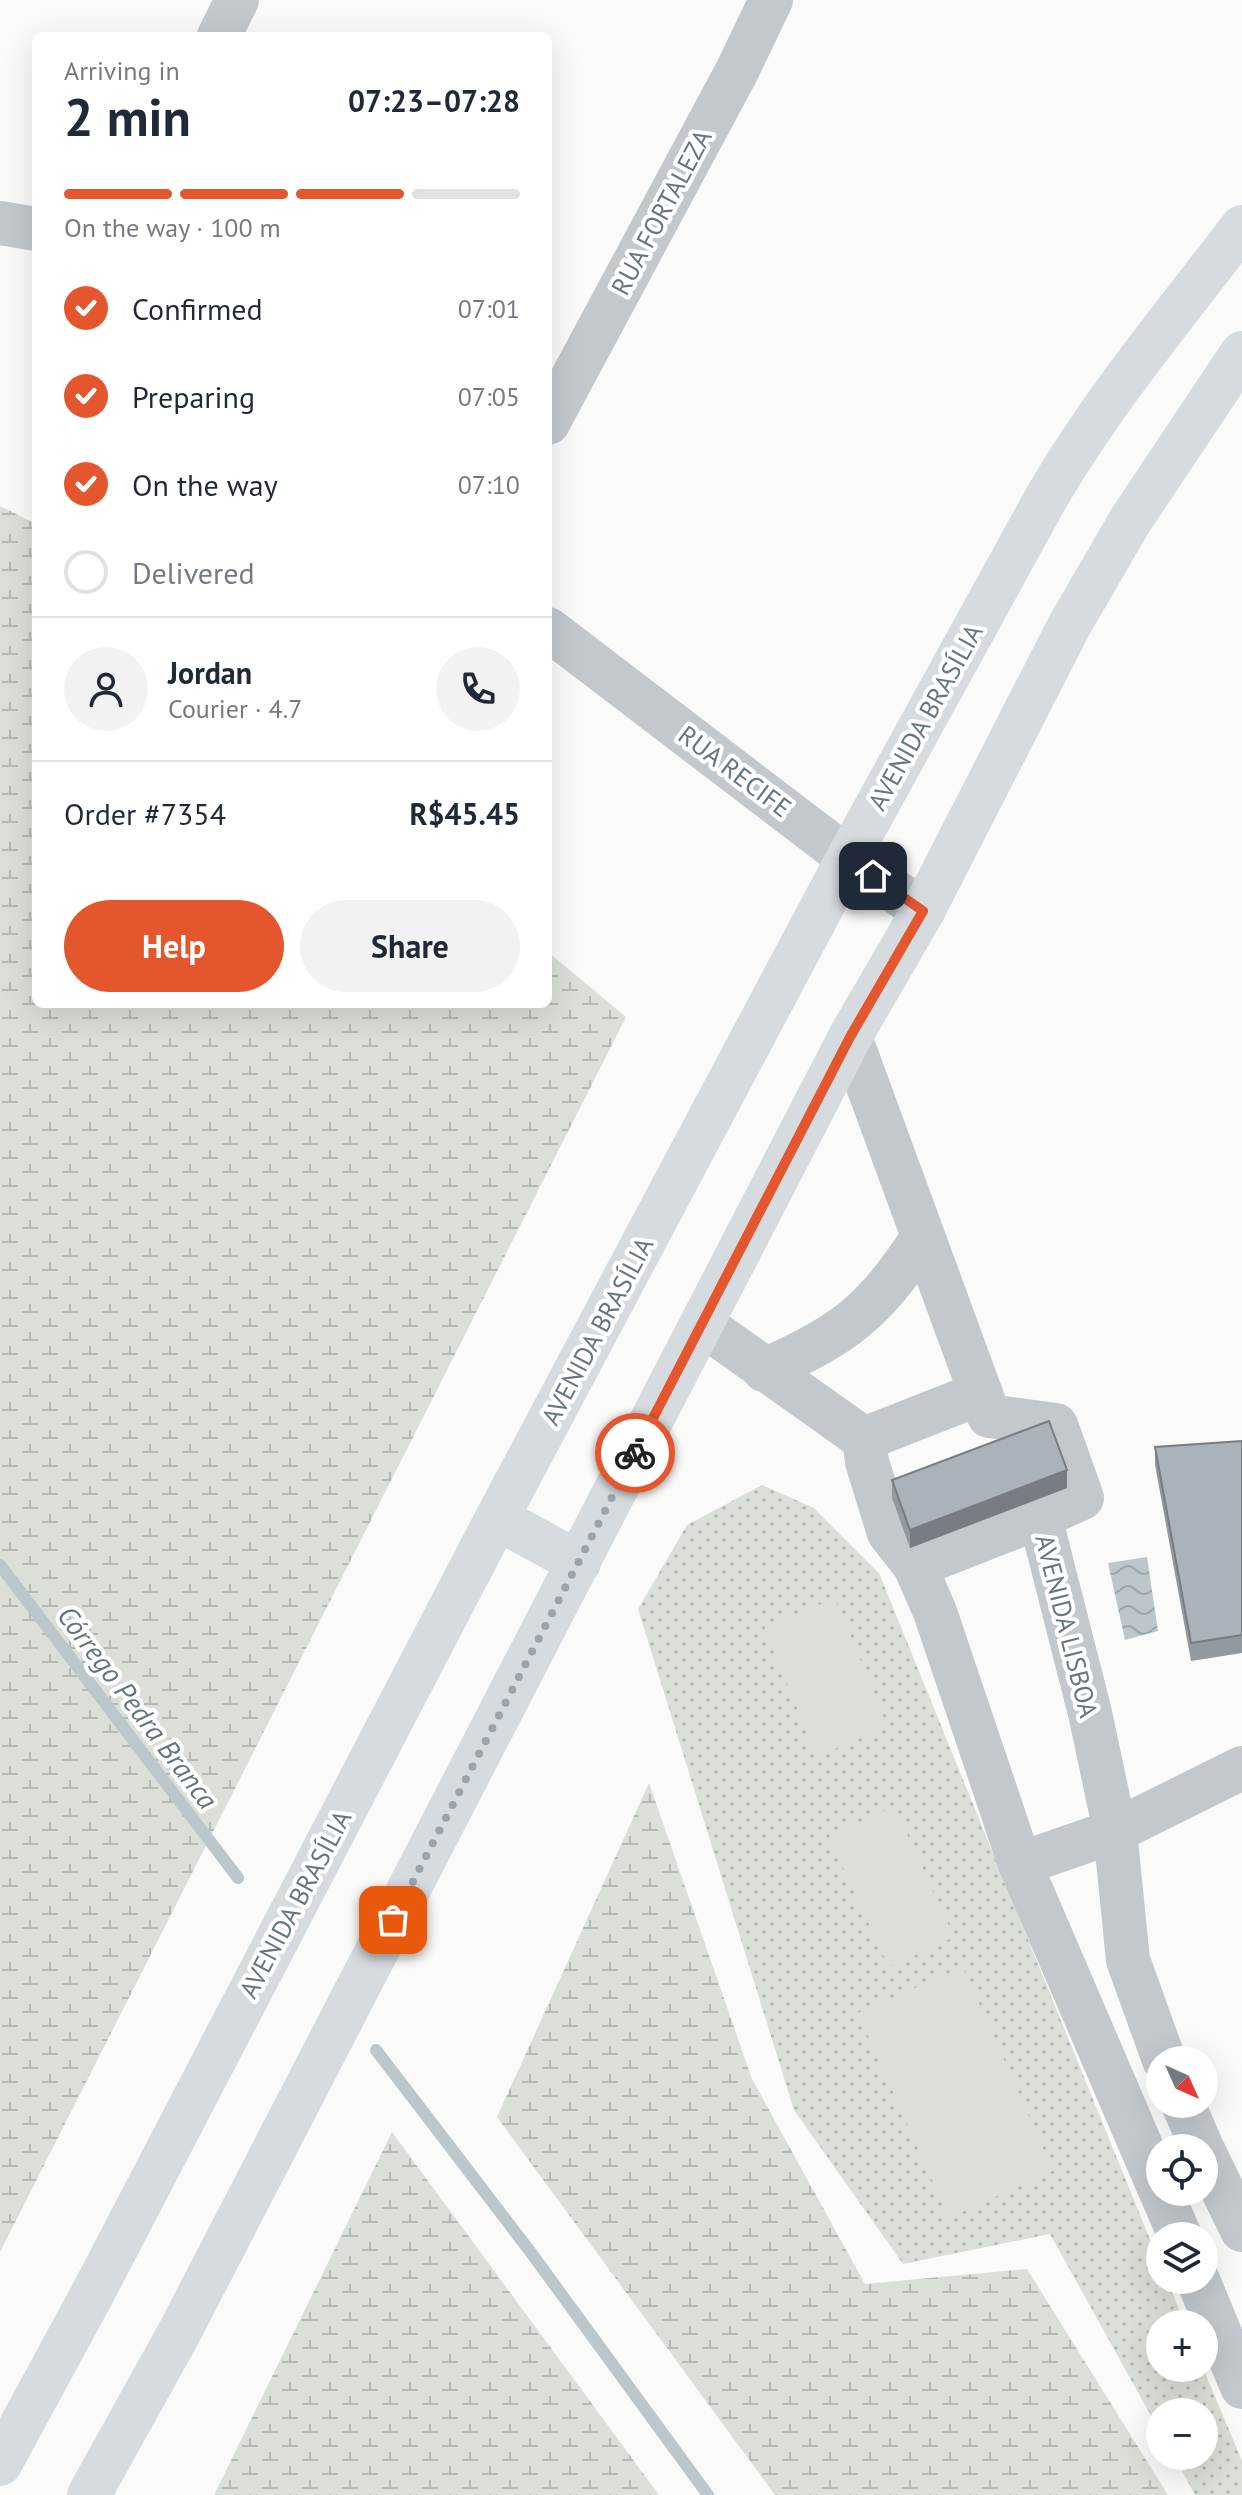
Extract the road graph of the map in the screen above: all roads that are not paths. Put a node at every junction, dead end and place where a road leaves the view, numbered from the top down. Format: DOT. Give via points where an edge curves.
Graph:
graph roads {
  1 [pos="237,0"];
  2 [pos="771,0"];
  3 [pos="221,32"];
  4 [pos="0,223"];
  5 [pos="1242,227"];
  6 [pos="32,228"];
  7 [pos="1242,353"];
  8 [pos="552,416"];
  9 [pos="552,632"];
  10 [pos="848,858"];
  11 [pos="923,911"];
  12 [pos="850,1037"];
  13 [pos="923,1237"];
  14 [pos="702,1324"];
  15 [pos="764,1370"];
  16 [pos="981,1393"];
  17 [pos="864,1439"];
  18 [pos="1040,1517"];
  19 [pos="497,1518"];
  20 [pos="579,1563"];
  21 [pos="915,1566"];
  22 [pos="1242,1768"];
  23 [pos="1115,1831"];
  24 [pos="1020,1864"];
  25 [pos="1159,2046"];
  26 [pos="1146,2158"];
  27 [pos="1218,2181"];
  28 [pos="1242,2230"];
  29 [pos="1242,2254"];
  30 [pos="1218,2262"];
  31 [pos="1204,2294"];
  32 [pos="1242,2387"];
  33 [pos="0,2464"];
  34 [pos="89,2495"];
  1 -- 3 [label="street"];
  2 -- 8 [label="street, RUA FORTALEZA"];
  4 -- 6 [label="street"];
  5 -- 10 [label="main road, AVENIDA BRASÍLIA" via="1075,449"];
  7 -- 11 [label="main road" via="1138,509 1069,626"];
  9 -- 10 [label="street, RUA RECIFE"];
  10 -- 11 [label="street, RUA RECIFE"];
  10 -- 19 [label="main road, AVENIDA BRASÍLIA"];
  11 -- 12 [label="main road"];
  12 -- 13 [label="street, AVENIDA LISBOA"];
  12 -- 14 [label="main road"];
  13 -- 15 [label="street" via="877,1301 855,1321"];
  13 -- 16 [label="street, AVENIDA LISBOA"];
  14 -- 15 [label="street"];
  14 -- 20 [label="main road"];
  15 -- 17 [label="street"];
  16 -- 17 [label="street"];
  16 -- 18 [label="street, AVENIDA LISBOA" via="989,1416 1056,1425 1082,1498"];
  17 -- 21 [label="street" via="889,1533"];
  18 -- 21 [label="street"];
  18 -- 23 [label="street, AVENIDA LISBOA"];
  19 -- 20 [label="main road"];
  19 -- 33 [label="main road, AVENIDA BRASÍLIA"];
  20 -- 34 [label="main road"];
  21 -- 24 [label="street"];
  22 -- 23 [label="street"];
  23 -- 24 [label="street"];
  23 -- 25 [label="street, AVENIDA LISBOA" via="1128,1960"];
  24 -- 26 [label="street"];
  27 -- 28 [label="street"];
  29 -- 30 [label="street"];
  31 -- 32 [label="street"];
}
